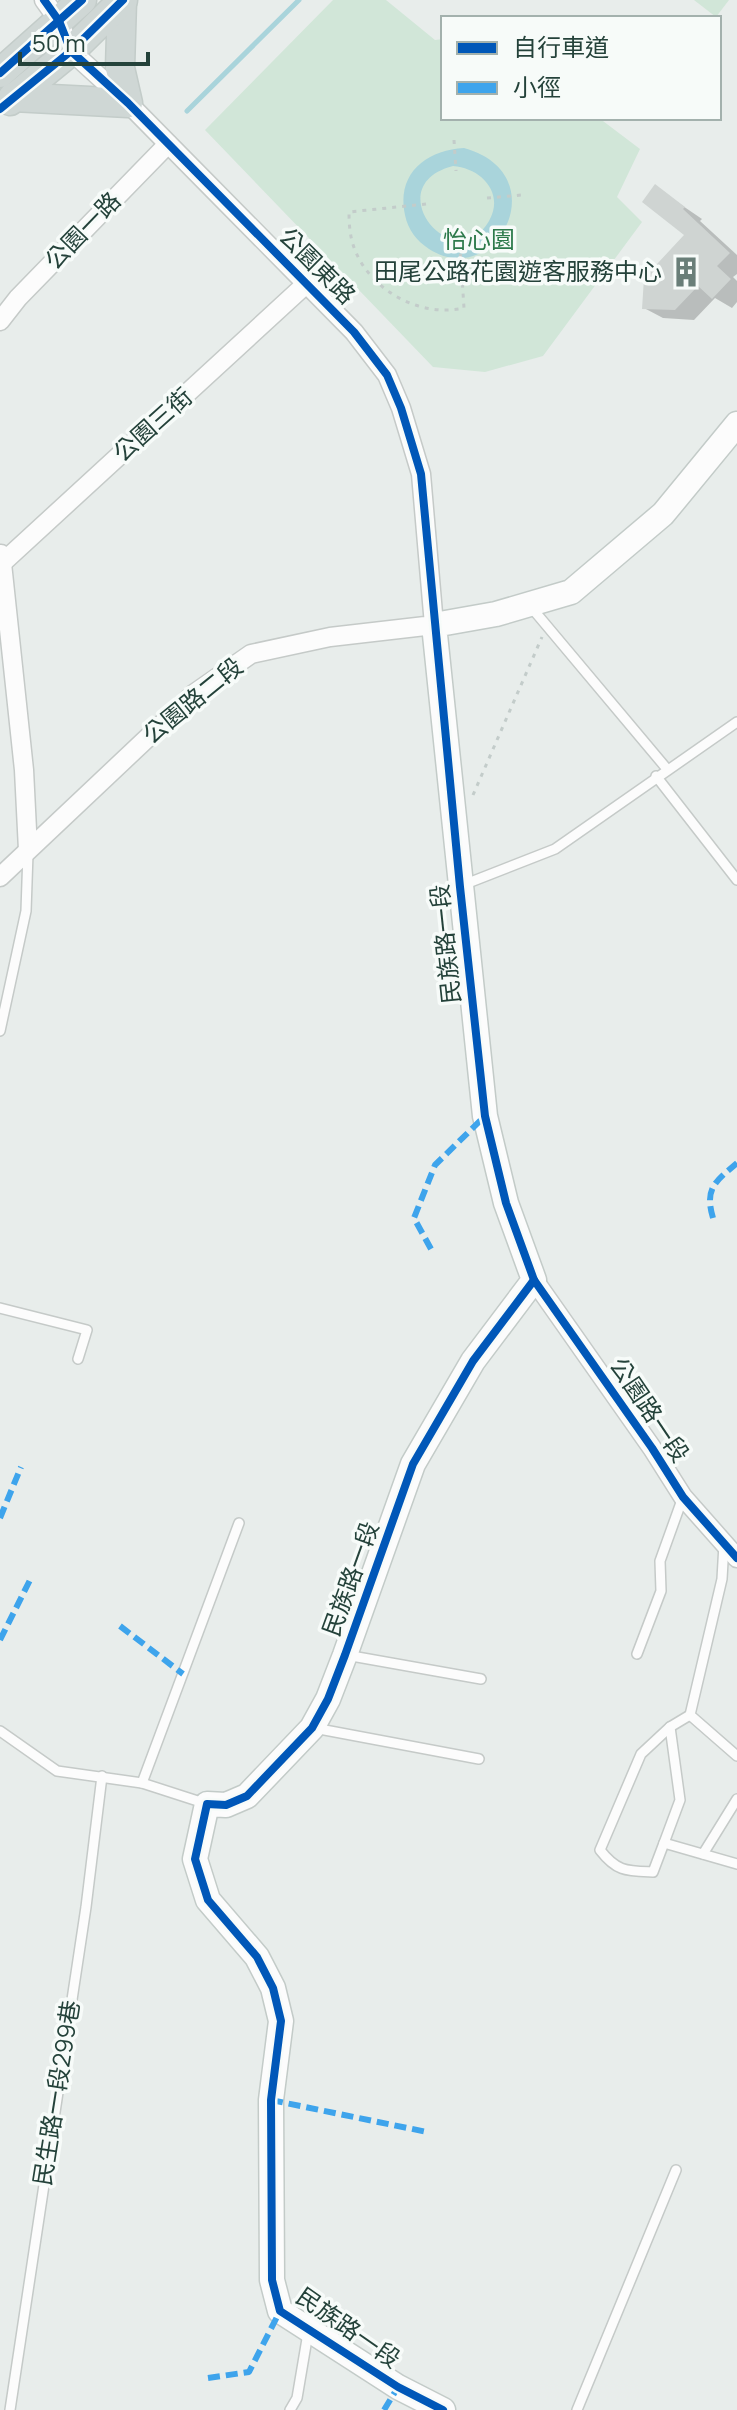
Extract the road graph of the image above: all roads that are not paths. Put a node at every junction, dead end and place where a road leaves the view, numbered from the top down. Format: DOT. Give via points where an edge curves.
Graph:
graph roads {
  1 [pos="82,0"];
  2 [pos="123,1"];
  3 [pos="51,11"];
  4 [pos="71,51"];
  5 [pos="4,93"];
  6 [pos="128,103"];
  7 [pos="168,144"];
  8 [pos="306,284"];
  9 [pos="0,321"];
  10 [pos="737,424"];
  11 [pos="1,559"];
  12 [pos="529,605"];
  13 [pos="434,625"];
  14 [pos="737,722"];
  15 [pos="667,769"];
  16 [pos="656,776"];
  17 [pos="28,850"];
  18 [pos="0,877"];
  19 [pos="737,880"];
  20 [pos="460,887"];
  21 [pos="0,1031"];
  22 [pos="534,1280"];
  23 [pos="0,1308"];
  24 [pos="78,1359"];
  25 [pos="683,1497"];
  26 [pos="239,1523"];
  27 [pos="730,1551"];
  28 [pos="637,1654"];
  29 [pos="345,1655"];
  30 [pos="481,1679"];
  31 [pos="690,1715"];
  32 [pos="670,1727"];
  33 [pos="312,1728"];
  34 [pos="0,1731"];
  35 [pos="737,1756"];
  36 [pos="479,1759"];
  37 [pos="102,1776"];
  38 [pos="142,1783"];
  39 [pos="737,1799"];
  40 [pos="207,1804"];
  41 [pos="664,1843"];
  42 [pos="703,1854"];
  43 [pos="737,1864"];
  44 [pos="676,2170"];
  45 [pos="309,2330"];
  46 [pos="10,2410"];
  47 [pos="290,2410"];
  48 [pos="443,2410"];
  49 [pos="577,2410"];
  1 -- 3 [label="main road"];
  2 -- 4 [label="main road"];
  2 -- 6 [label="main road" via="120,68"];
  3 -- 4 [label="street, 公園東路"];
  3 -- 5 [label="main road"];
  4 -- 5 [label="main road"];
  4 -- 6 [label="street, 公園東路"];
  5 -- 6 [label="main road"];
  6 -- 7 [label="street, 公園東路"];
  7 -- 8 [label="street, 公園東路"];
  7 -- 9 [label="street, 公園一路"];
  8 -- 11 [label="street, 公園三街"];
  8 -- 13 [label="street, 公園東路" via="387,375 401,408 421,474"];
  10 -- 12 [label="street" via="663,514 571,592"];
  11 -- 17 [label="street"];
  12 -- 13 [label="street"];
  12 -- 15 [label="lane"];
  13 -- 17 [label="street, 公園路二段" via="330,637 251,654 195,693"];
  13 -- 20 [label="street, 民族路一段"];
  14 -- 15 [label="lane"];
  15 -- 16 [label="lane"];
  16 -- 19 [label="lane"];
  16 -- 20 [label="lane" via="555,849"];
  17 -- 18 [label="street, 公園路二段"];
  17 -- 21 [label="lane" via="26,911"];
  20 -- 22 [label="street, 民族路一段" via="485,1116 506,1203"];
  22 -- 25 [label="street, 公園路一段"];
  22 -- 29 [label="street, 民族路一段" via="473,1361 413,1464"];
  23 -- 24 [label="lane" via="87,1330"];
  25 -- 27 [label="street, 公園路一段"];
  25 -- 28 [label="lane" via="660,1561 661,1591"];
  26 -- 38 [label="lane"];
  27 -- 31 [label="lane"];
  29 -- 30 [label="lane"];
  29 -- 33 [label="street, 民族路一段"];
  31 -- 32 [label="lane"];
  31 -- 35 [label="lane"];
  32 -- 41 [label="lane" via="680,1800"];
  32 -- 41 [label="lane" via="641,1754 600,1850 611,1864 627,1871 653,1872"];
  33 -- 36 [label="lane"];
  33 -- 40 [label="street, 民族路一段" via="247,1796 226,1805"];
  34 -- 37 [label="lane" via="57,1771"];
  37 -- 38 [label="lane"];
  37 -- 46 [label="lane, 民生路一段299巷"];
  38 -- 40 [label="lane"];
  39 -- 42 [label="lane"];
  40 -- 45 [label="street, 民族路一段" via="195,1859 208,1900 257,1957 273,1988 281,2021 271,2100 272,2280 280,2311"];
  41 -- 42 [label="lane"];
  42 -- 43 [label="lane"];
  44 -- 49 [label="lane"];
  45 -- 47 [label="lane" via="297,2398"];
  45 -- 48 [label="street, 民族路一段"];
}
